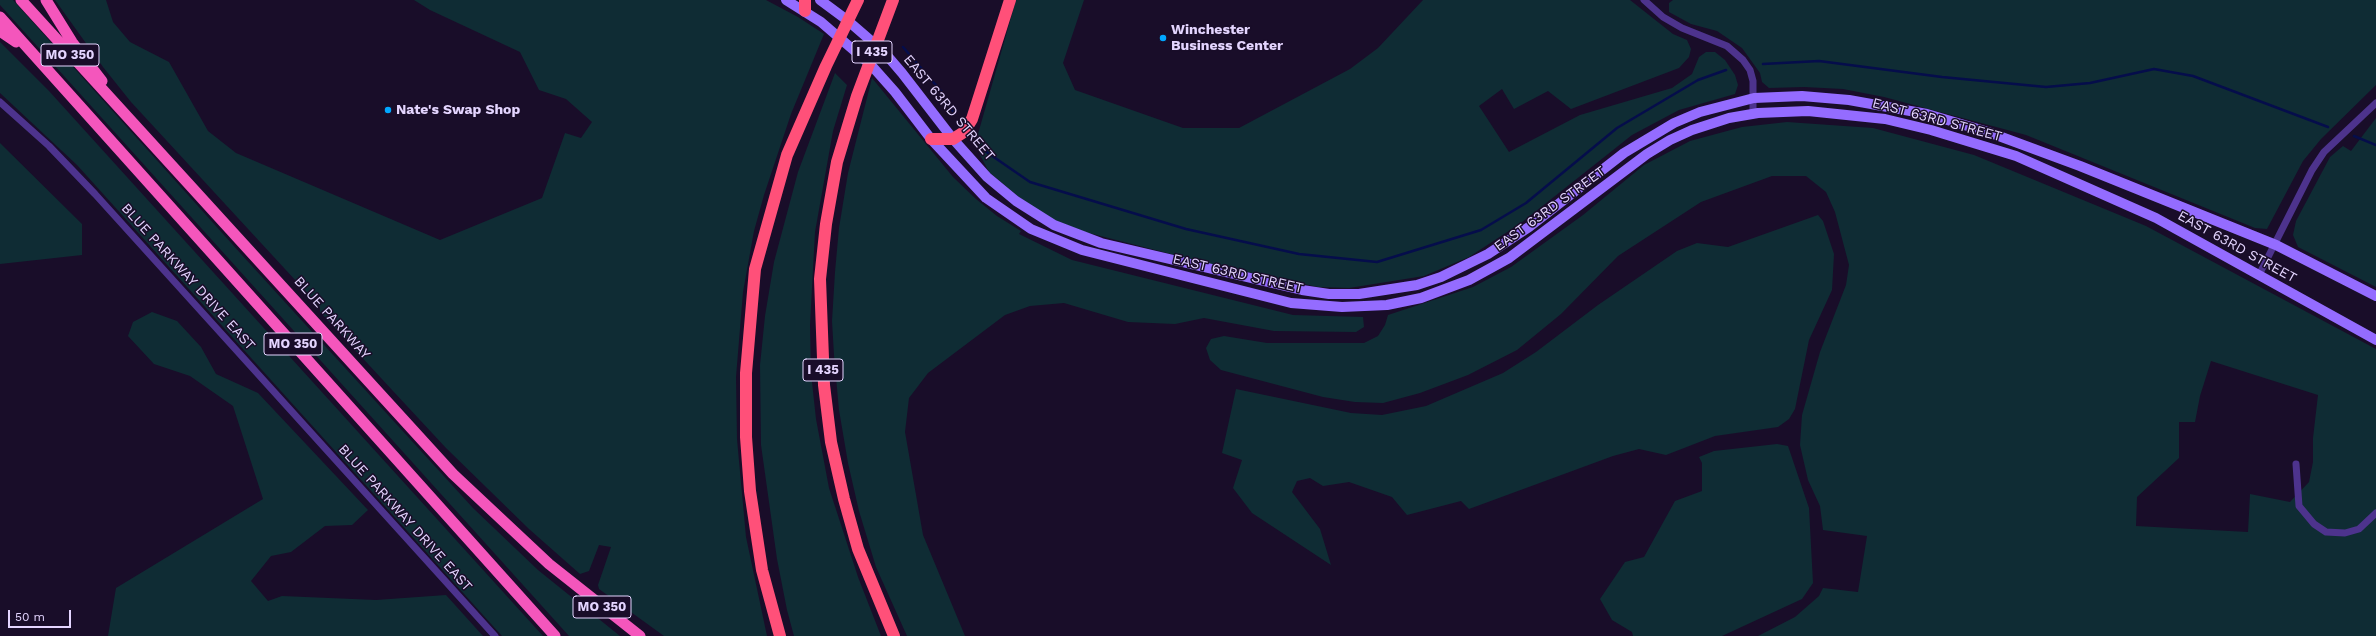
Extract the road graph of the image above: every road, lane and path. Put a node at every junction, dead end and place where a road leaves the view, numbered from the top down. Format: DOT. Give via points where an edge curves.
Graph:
graph roads {
  1 [pos="21,0"];
  2 [pos="46,0"];
  3 [pos="786,0"];
  4 [pos="820,0"];
  5 [pos="858,0"];
  6 [pos="1010,0"];
  7 [pos="1644,0"];
  8 [pos="890,4"];
  9 [pos="805,6"];
  10 [pos="0,17"];
  11 [pos="0,31"];
  12 [pos="30,52"];
  13 [pos="1754,98"];
  14 [pos="0,102"];
  15 [pos="2376,104"];
  16 [pos="121,108"];
  17 [pos="1753,114"];
  18 [pos="930,139"];
  19 [pos="953,139"];
  20 [pos="2276,245"];
  21 [pos="2259,275"];
  22 [pos="2376,296"];
  23 [pos="2376,340"];
  24 [pos="2296,464"];
  25 [pos="2376,513"];
  26 [pos="495,636"];
  27 [pos="555,636"];
  28 [pos="640,636"];
  29 [pos="780,636"];
  30 [pos="894,636"];
  1 -- 16 [label="highway, BLUE PARKWAY / MO 350"];
  2 -- 16 [label="highway" via="72,42"];
  3 -- 9 [label="main road, EAST 63RD STREET"];
  4 -- 19 [label="main road, EAST 63RD STREET" via="884,52"];
  5 -- 29 [label="highway, I 435" via="788,155 755,269 746,373 746,437 750,491 762,570"];
  6 -- 19 [label="highway" via="972,119 964,132"];
  7 -- 13 [label="street" via="1663,17 1682,28 1726,46 1743,60 1750,70"];
  8 -- 30 [label="highway, I 435" via="856,96 837,162 820,279 824,384 831,442 858,549"];
  9 -- 18 [label="main road, EAST 63RD STREET" via="871,65"];
  10 -- 12 [label="highway, MO 350"];
  11 -- 12 [label="highway"];
  12 -- 27 [label="highway, MO 350"];
  13 -- 17 [label="street"];
  13 -- 19 [label="main road, EAST 63RD STREET" via="1700,112 1653,133 1529,226 1465,267 1416,285 1359,294 1329,294 1302,290 1101,244 1054,226 1016,201 987,177"];
  13 -- 20 [label="main road, EAST 63RD STREET" via="1802,96 1849,100 1927,114 1988,132 2080,166"];
  14 -- 26 [label="street, BLUE PARKWAY DRIVE EAST" via="50,146 95,194"];
  15 -- 20 [label="street" via="2324,152 2312,170"];
  16 -- 28 [label="highway, BLUE PARKWAY / MO 350" via="453,474 549,564"];
  17 -- 18 [label="main road, EAST 63RD STREET" via="1729,118 1692,130 1647,154 1509,258 1469,280 1421,298 1387,305 1342,308 1291,303 1082,250 1056,241 1026,225 986,198"];
  17 -- 21 [label="main road, EAST 63RD STREET" via="1808,111 1870,116 1931,130 2016,156 2156,218"];
  18 -- 19 [label="highway"];
  20 -- 21 [label="street"];
  20 -- 22 [label="main road, EAST 63RD STREET"];
  21 -- 23 [label="main road, EAST 63RD STREET"];
  24 -- 25 [label="street" via="2299,506 2314,524 2326,532 2345,533 2359,529"];
}
